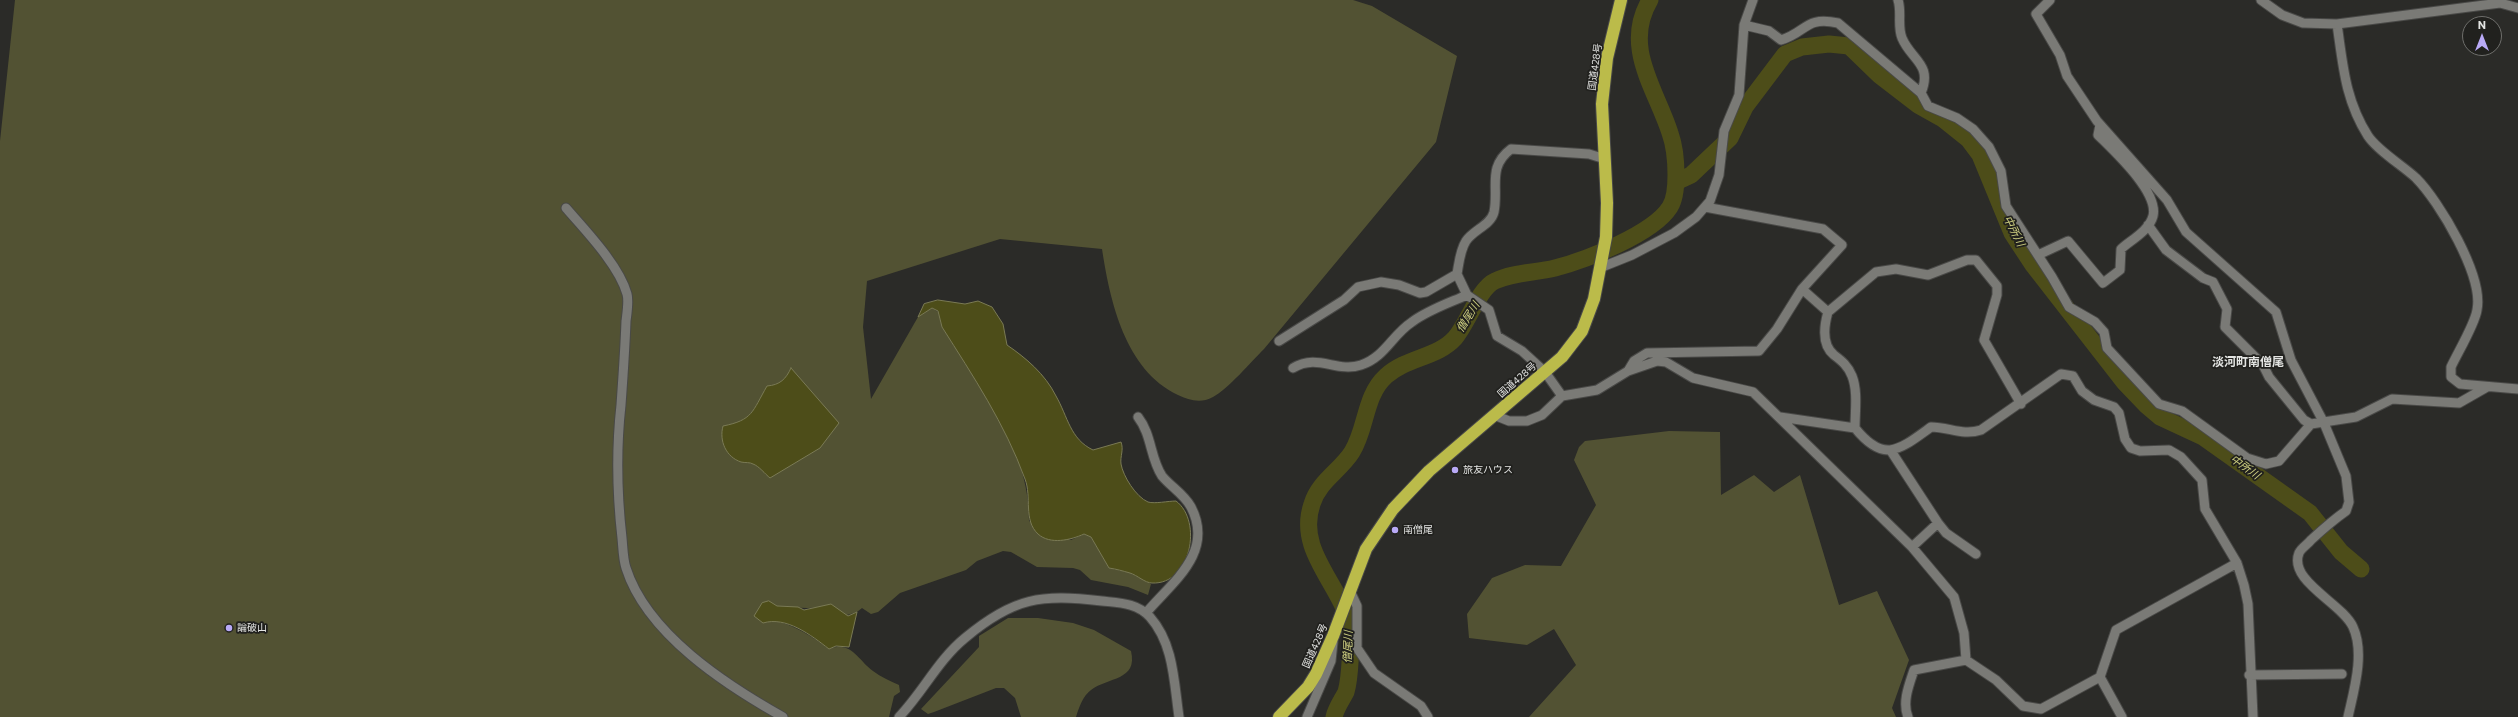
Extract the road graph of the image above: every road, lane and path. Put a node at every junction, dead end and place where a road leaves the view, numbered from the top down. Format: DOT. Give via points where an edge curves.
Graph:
graph roads {
  1 [pos="1621,0"];
  2 [pos="1754,0"];
  3 [pos="1898,0"];
  4 [pos="2050,0"];
  5 [pos="2261,0"];
  6 [pos="2500,2"];
  7 [pos="2518,8"];
  8 [pos="2337,24"];
  9 [pos="1744,25"];
  10 [pos="1921,93"];
  11 [pos="2100,125"];
  12 [pos="1605,159"];
  13 [pos="1705,207"];
  14 [pos="566,208"];
  15 [pos="2148,225"];
  16 [pos="2038,255"];
  17 [pos="1602,267"];
  18 [pos="1457,274"];
  19 [pos="1802,289"];
  20 [pos="1467,295"];
  21 [pos="1828,312"];
  22 [pos="1279,341"];
  23 [pos="1293,368"];
  24 [pos="1628,371"];
  25 [pos="1545,372"];
  26 [pos="2487,387"];
  27 [pos="2518,389"];
  28 [pos="1562,396"];
  29 [pos="2021,404"];
  30 [pos="1494,415"];
  31 [pos="1780,416"];
  32 [pos="1138,417"];
  33 [pos="2324,423"];
  34 [pos="2311,424"];
  35 [pos="1855,428"];
  36 [pos="1891,450"];
  37 [pos="1938,523"];
  38 [pos="1912,547"];
  39 [pos="1976,554"];
  40 [pos="2237,563"];
  41 [pos="1349,594"];
  42 [pos="1146,614"];
  43 [pos="1333,636"];
  44 [pos="1966,660"];
  45 [pos="2342,674"];
  46 [pos="2249,675"];
  47 [pos="2100,677"];
  48 [pos="783,717"];
  49 [pos="899,717"];
  50 [pos="1179,717"];
  51 [pos="1279,717"];
  52 [pos="1307,717"];
  53 [pos="1428,717"];
  54 [pos="1908,717"];
  55 [pos="2122,717"];
  56 [pos="2253,717"];
  57 [pos="2348,717"];
  1 -- 12 [label="highway, 国道428号" via="1604,81 1602,117"];
  2 -- 9 [label="street"];
  3 -- 10 [label="street" via="1902,38 1923,66 1925,76"];
  4 -- 11 [label="street" via="2036,14 2060,55 2067,76"];
  5 -- 8 [label="street" via="2282,15 2303,23"];
  6 -- 7 [label="street"];
  6 -- 8 [label="street"];
  8 -- 26 [label="street" via="2347,93 2354,113 2370,138 2417,179 2465,252 2478,310 2451,367 2451,377 2460,384"];
  9 -- 10 [label="street" via="1769,31 1781,40 1791,37 1808,23 1824,20 1838,24"];
  9 -- 13 [label="street" via="1739,95 1724,131 1719,176 1710,201"];
  10 -- 16 [label="street" via="1928,106 1957,118 1989,147 2001,171 2006,206"];
  11 -- 15 [label="street" via="2098,135 2148,193 2153,205"];
  11 -- 33 [label="street" via="2167,200 2186,232 2276,312 2291,360"];
  12 -- 17 [label="highway, 国道428号" via="1608,204"];
  12 -- 18 [label="street" via="1589,154 1521,149 1511,150 1505,154 1498,161 1496,170 1494,213 1491,220 1466,241"];
  13 -- 17 [label="street" via="1674,233 1632,256"];
  13 -- 19 [label="street" via="1823,228 1842,245"];
  14 -- 48 [label="street" via="596,242 627,294 624,373 618,435 619,510 625,567 632,584 646,607 688,651 730,685"];
  15 -- 16 [label="street" via="2121,249 2120,270 2103,283 2068,241"];
  15 -- 34 [label="street" via="2166,250 2203,278 2213,282 2227,308 2224,327 2263,365 2269,377 2294,408"];
  16 -- 34 [label="street" via="2069,307 2095,322 2104,332 2107,348 2159,404 2182,411 2247,458 2266,464 2279,462"];
  17 -- 25 [label="highway, 国道428号" via="1582,331 1562,357"];
  18 -- 20 [label="street"];
  18 -- 22 [label="street" via="1420,293 1381,282 1358,287 1344,300"];
  19 -- 21 [label="street"];
  19 -- 24 [label="street" via="1777,329 1759,351 1647,353 1634,361"];
  20 -- 23 [label="street" via="1412,322 1401,331 1385,352 1362,364 1349,368 1311,361"];
  20 -- 25 [label="street" via="1489,310 1497,336 1522,351"];
  21 -- 29 [label="street" via="1876,272 1896,269 1928,275 1967,260 1976,260 1996,286 1997,295 1984,340"];
  21 -- 35 [label="street" via="1825,340 1828,348 1843,361 1852,375 1855,387"];
  24 -- 28 [label="street" via="1597,390"];
  24 -- 31 [label="street" via="1657,361 1666,362 1693,378 1753,392"];
  25 -- 28 [label="street"];
  25 -- 30 [label="highway, 国道428号"];
  26 -- 27 [label="street"];
  26 -- 33 [label="street" via="2459,403 2392,399 2356,417"];
  28 -- 30 [label="street" via="1542,415 1527,421 1509,421"];
  29 -- 36 [label="street" via="1981,430 1972,433 1931,427 1911,441"];
  29 -- 40 [label="street" via="2061,374 2074,376 2082,391 2094,400 2114,407 2119,413 2125,439 2131,448 2140,452 2169,450 2181,457 2202,480 2205,509"];
  30 -- 41 [label="highway, 国道428号" via="1429,471 1393,509 1366,549"];
  31 -- 35 [label="street"];
  31 -- 38 [label="street"];
  32 -- 42 [label="street" via="1148,432 1162,476 1183,496 1196,520 1196,548 1189,563 1179,579 1160,596"];
  33 -- 34 [label="street"];
  33 -- 57 [label="street" via="2346,476 2349,502 2346,511 2332,520 2300,552 2297,561 2299,572 2308,583 2343,611 2353,628 2358,647"];
  35 -- 36 [label="street" via="1866,442 1876,448"];
  36 -- 37 [label="street"];
  37 -- 38 [label="street"];
  37 -- 39 [label="street"];
  38 -- 44 [label="street" via="1954,597 1964,633"];
  40 -- 46 [label="street" via="2248,604"];
  40 -- 47 [label="street" via="2116,630"];
  41 -- 43 [label="highway, 国道428号"];
  41 -- 53 [label="street" via="1358,606 1357,648 1374,673 1421,706"];
  42 -- 49 [label="street" via="1129,604 1060,597 1028,601 1010,608 997,614 964,638"];
  42 -- 50 [label="street" via="1161,633 1172,661"];
  43 -- 51 [label="highway, 国道428号" via="1308,687"];
  43 -- 52 [label="street" via="1331,661"];
  44 -- 47 [label="street" via="1996,680 2023,706 2041,709"];
  44 -- 54 [label="street" via="1914,670 1907,692 1905,711"];
  45 -- 46 [label="street"];
  46 -- 56 [label="street"];
  47 -- 55 [label="street"];
}
